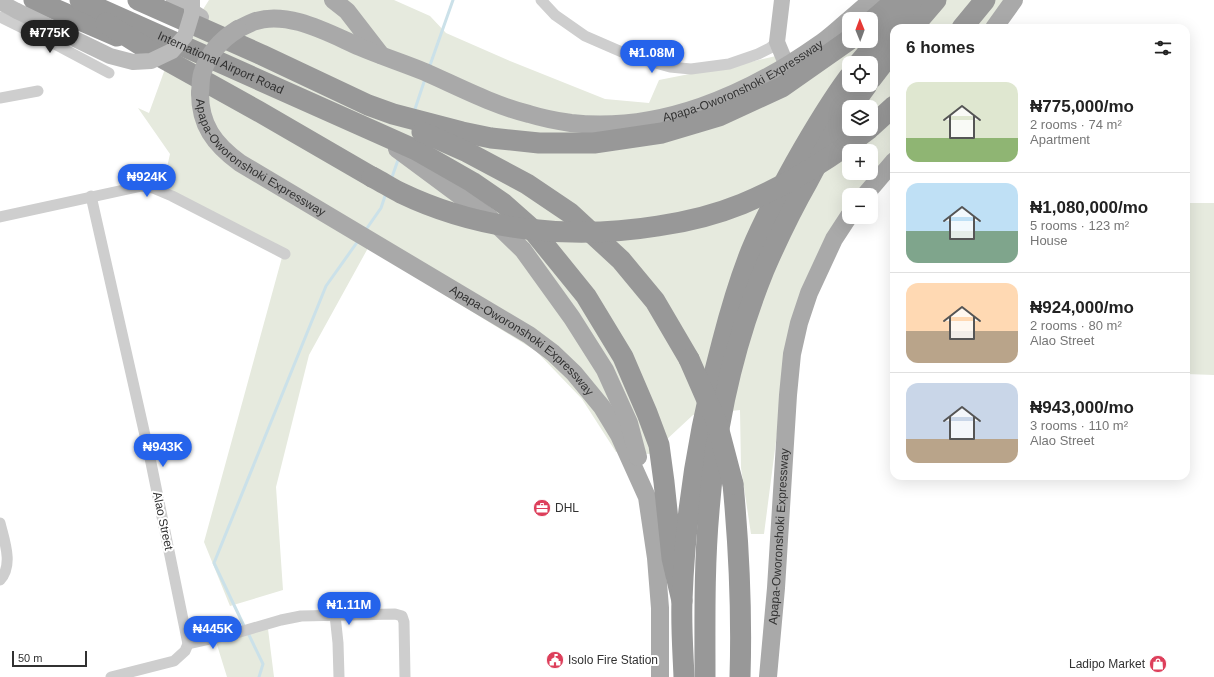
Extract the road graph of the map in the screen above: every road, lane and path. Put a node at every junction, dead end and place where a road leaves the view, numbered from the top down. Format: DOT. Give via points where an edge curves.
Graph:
graph roads {
  1 [pos="68,0"];
  2 [pos="80,0"];
  3 [pos="138,0"];
  4 [pos="174,0"];
  5 [pos="192,0"];
  6 [pos="333,0"];
  7 [pos="542,0"];
  8 [pos="782,0"];
  9 [pos="872,0"];
  10 [pos="896,0"];
  11 [pos="912,0"];
  12 [pos="936,0"];
  13 [pos="985,0"];
  14 [pos="1014,0"];
  15 [pos="0,2"];
  16 [pos="25,6"];
  17 [pos="859,12"];
  18 [pos="878,16"];
  19 [pos="0,17"];
  20 [pos="892,24"];
  21 [pos="915,24"];
  22 [pos="965,24"];
  23 [pos="997,24"];
  24 [pos="842,26"];
  25 [pos="890,26"];
  26 [pos="777,42"];
  27 [pos="842,45"];
  28 [pos="152,52"];
  29 [pos="890,54"];
  30 [pos="262,55"];
  31 [pos="381,56"];
  32 [pos="865,56"];
  33 [pos="787,66"];
  34 [pos="878,70"];
  35 [pos="109,73"];
  36 [pos="842,85"];
  37 [pos="38,91"];
  38 [pos="0,98"];
  39 [pos="890,110"];
  40 [pos="878,121"];
  41 [pos="842,122"];
  42 [pos="387,126"];
  43 [pos="860,136"];
  44 [pos="419,141"];
  45 [pos="890,166"];
  46 [pos="871,188"];
  47 [pos="91,196"];
  48 [pos="0,217"];
  49 [pos="844,224"];
  50 [pos="285,254"];
  51 [pos="647,497"];
  52 [pos="0,523"];
  53 [pos="0,580"];
  54 [pos="682,601"];
  55 [pos="335,615"];
  56 [pos="188,644"];
  57 [pos="111,677"];
  58 [pos="339,677"];
  59 [pos="405,677"];
  60 [pos="660,677"];
  61 [pos="684,677"];
  62 [pos="706,677"];
  63 [pos="740,677"];
  64 [pos="768,677"];
  1 -- 28 [label="highway"];
  2 -- 42 [label="highway, International Airport Road" via="362,125"];
  3 -- 30 [label="highway, International Airport Road"];
  4 -- 30 [label="main road, International Airport Road"];
  5 -- 16 [label="main road, bridge" via="192,13 185,36 172,51 151,61 133,62 110,56"];
  6 -- 31 [label="main road" via="347,10"];
  7 -- 26 [label="street" via="555,15 585,36 631,56 670,67 691,69 729,64 758,54"];
  8 -- 26 [label="main road"];
  9 -- 17 [label="main road, Apapa-Oworonshoki Expressway"];
  10 -- 18 [label="highway"];
  11 -- 20 [label="highway"];
  12 -- 21 [label="highway"];
  13 -- 22 [label="highway"];
  14 -- 23 [label="main road"];
  15 -- 16 [label="main road"];
  16 -- 28 [label="highway"];
  19 -- 35 [label="street"];
  24 -- 33 [label="main road, Apapa-Oworonshoki Expressway"];
  25 -- 32 [label="highway"];
  26 -- 33 [label="main road"];
  27 -- 44 [label="highway" via="782,87 719,116 662,133 594,143 491,138"];
  28 -- 43 [label="highway, bridge" via="401,193 458,214 528,230 606,232 674,224 708,216 741,205 778,188 813,169"];
  29 -- 34 [label="highway"];
  30 -- 42 [label="highway, International Airport Road" via="368,105"];
  31 -- 33 [label="main road, Apapa-Oworonshoki Expressway" via="487,100 528,114 571,123 618,124 661,118 701,107"];
  31 -- 51 [label="main road, Apapa-Oworonshoki Expressway, bridge" via="310,25 291,20 254,21 224,38 212,52 202,72 200,106 203,119 217,143 240,163 502,317 553,353 574,373 602,407 619,435"];
  36 -- 54 [label="highway" via="771,206 730,311 698,442"];
  37 -- 38 [label="street"];
  39 -- 40 [label="highway"];
  41 -- 62 [label="highway" via="797,201 764,270 744,328 726,396 713,473 707,530"];
  42 -- 44 [label="highway"];
  42 -- 44 [label="main road"];
  44 -- 51 [label="main road" via="523,250 572,318 605,370 630,423"];
  44 -- 54 [label="highway" via="504,204 530,227 586,296 623,357 658,445 672,558"];
  44 -- 63 [label="highway, bridge" via="467,152 527,184 570,213 621,260 655,301 689,359 717,423 733,484 737,524"];
  45 -- 46 [label="main road"];
  47 -- 48 [label="street"];
  47 -- 50 [label="street" via="131,187 153,188"];
  47 -- 56 [label="street, Alao Street" via="149,453"];
  49 -- 64 [label="main road, Apapa-Oworonshoki Expressway" via="809,293 792,354"];
  51 -- 60 [label="main road, Apapa-Oworonshoki Expressway" via="660,608"];
  52 -- 53 [label="street" via="7,560 6,570"];
  54 -- 61 [label="highway"];
  55 -- 56 [label="street" via="301,616"];
  55 -- 58 [label="street"];
  55 -- 59 [label="street" via="402,616"];
  56 -- 57 [label="street" via="185,651 174,661"];
}
